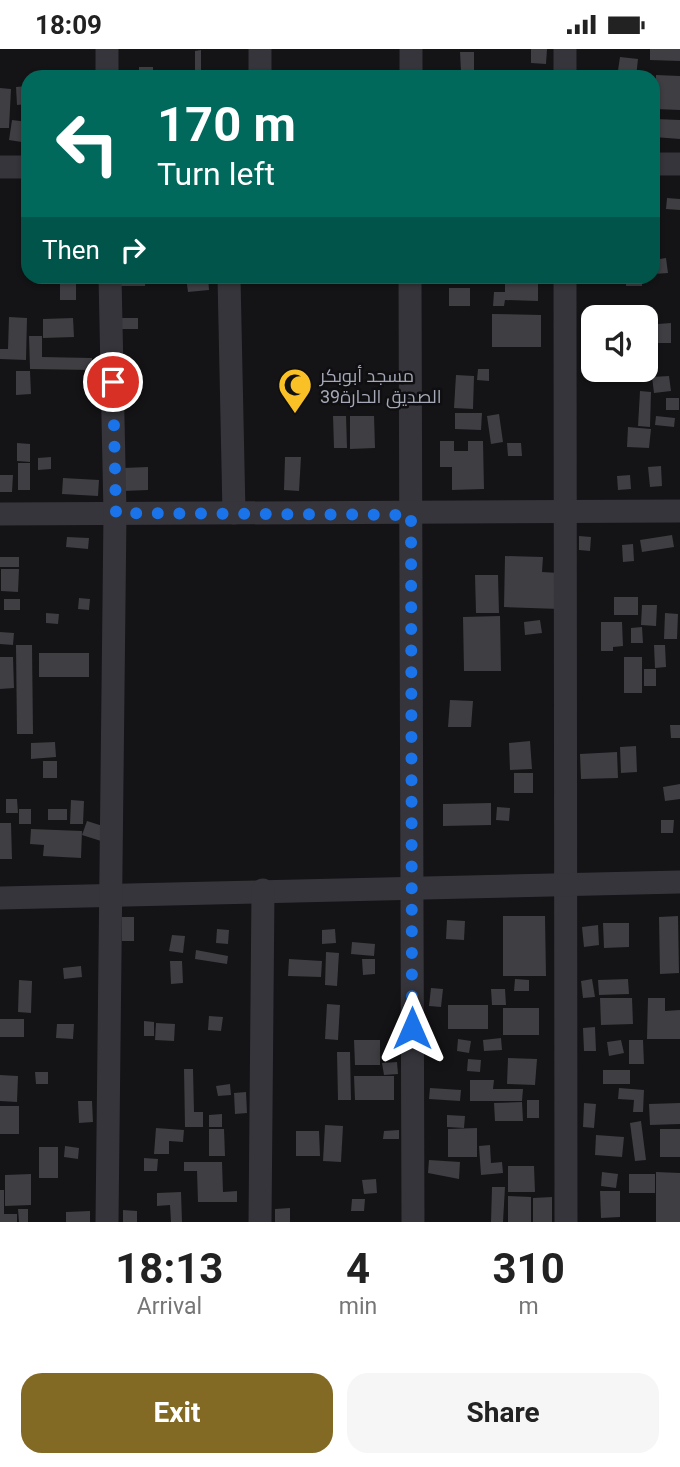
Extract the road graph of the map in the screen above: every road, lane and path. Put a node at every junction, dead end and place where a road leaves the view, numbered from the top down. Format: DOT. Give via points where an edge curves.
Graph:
graph roads {
  1 [pos="107,49"];
  2 [pos="260,49"];
  3 [pos="411,49"];
  4 [pos="565,49"];
  5 [pos="107,70"];
  6 [pos="260,70"];
  7 [pos="411,70"];
  8 [pos="565,70"];
  9 [pos="660,164"];
  10 [pos="680,164"];
  11 [pos="0,167"];
  12 [pos="21,167"];
  13 [pos="110,284"];
  14 [pos="229,284"];
  15 [pos="410,284"];
  16 [pos="565,284"];
  17 [pos="680,511"];
  18 [pos="116,513"];
  19 [pos="234,513"];
  20 [pos="566,513"];
  21 [pos="0,514"];
  22 [pos="411,515"];
  23 [pos="680,882"];
  24 [pos="566,884"];
  25 [pos="263,890"];
  26 [pos="411,890"];
  27 [pos="113,894"];
  28 [pos="0,898"];
  29 [pos="107,1222"];
  30 [pos="260,1222"];
  31 [pos="413,1222"];
  32 [pos="566,1222"];
  1 -- 5 [label="street"];
  2 -- 6 [label="street"];
  3 -- 7 [label="street"];
  4 -- 8 [label="street"];
  9 -- 10 [label="street"];
  11 -- 12 [label="street"];
  13 -- 18 [label="street"];
  14 -- 19 [label="street"];
  15 -- 22 [label="street"];
  16 -- 20 [label="street"];
  17 -- 20 [label="street"];
  18 -- 19 [label="street"];
  18 -- 21 [label="street"];
  18 -- 27 [label="street"];
  19 -- 22 [label="street"];
  20 -- 22 [label="street"];
  20 -- 24 [label="street"];
  22 -- 26 [label="street"];
  23 -- 24 [label="street"];
  24 -- 26 [label="street"];
  24 -- 32 [label="street"];
  25 -- 26 [label="street"];
  25 -- 27 [label="street"];
  25 -- 30 [label="street"];
  26 -- 31 [label="street"];
  27 -- 28 [label="street"];
  27 -- 29 [label="street"];
}
